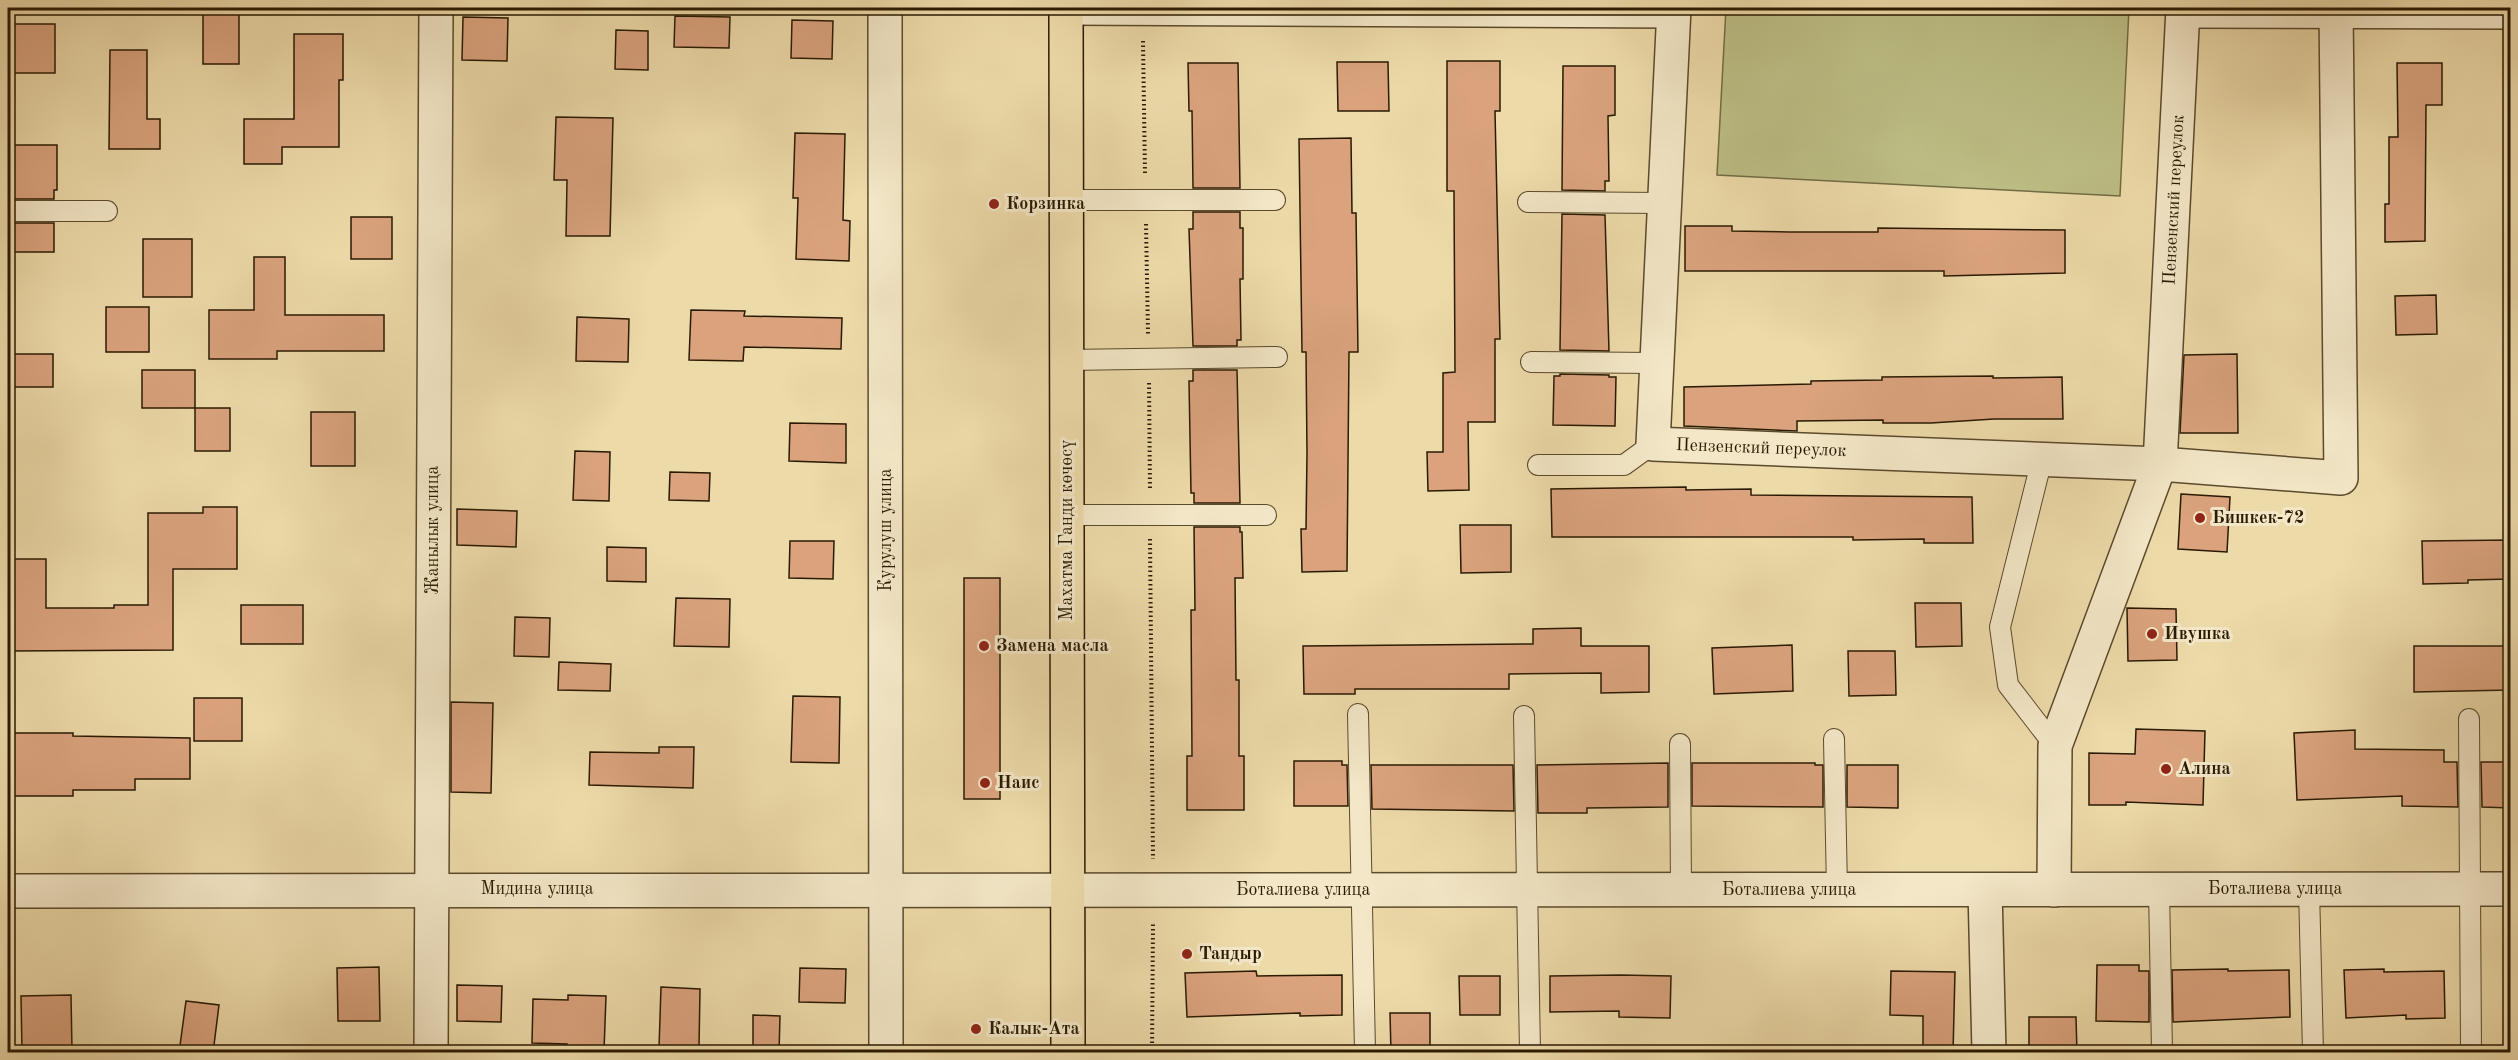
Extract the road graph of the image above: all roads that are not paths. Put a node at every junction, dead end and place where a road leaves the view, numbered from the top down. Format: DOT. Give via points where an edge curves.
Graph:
graph roads {
  1 [pos="436,8"];
  2 [pos="885,8"];
  3 [pos="1066,8"];
  4 [pos="1142,9"];
  5 [pos="1674,9"];
  6 [pos="2183,9"];
  7 [pos="2336,9"];
  8 [pos="2511,12"];
  9 [pos="1066,200"];
  10 [pos="1275,200"];
  11 [pos="1528,202"];
  12 [pos="1665,203"];
  13 [pos="8,211"];
  14 [pos="107,211"];
  15 [pos="1277,357"];
  16 [pos="1067,360"];
  17 [pos="1531,362"];
  18 [pos="1657,363"];
  19 [pos="1653,444"];
  20 [pos="2042,459"];
  21 [pos="2160,464"];
  22 [pos="1539,465"];
  23 [pos="1067,515"];
  24 [pos="1266,515"];
  25 [pos="1358,714"];
  26 [pos="1524,716"];
  27 [pos="2469,718"];
  28 [pos="1834,739"];
  29 [pos="1680,744"];
  30 [pos="2055,746"];
  31 [pos="887,889"];
  32 [pos="2159,889"];
  33 [pos="2309,889"];
  34 [pos="2470,889"];
  35 [pos="2511,889"];
  36 [pos="431,890"];
  37 [pos="1067,890"];
  38 [pos="1361,890"];
  39 [pos="1527,890"];
  40 [pos="1681,890"];
  41 [pos="1837,890"];
  42 [pos="1985,890"];
  43 [pos="2054,890"];
  44 [pos="8,891"];
  45 [pos="431,1053"];
  46 [pos="886,1053"];
  47 [pos="1068,1053"];
  48 [pos="1365,1053"];
  49 [pos="1530,1053"];
  50 [pos="1989,1053"];
  51 [pos="2162,1053"];
  52 [pos="2313,1053"];
  53 [pos="2471,1053"];
  1 -- 36 [label="street, Жанылык улица"];
  2 -- 31 [label="street, Курулуш улица"];
  3 -- 4 [label="street"];
  3 -- 9 [label="main road, Махатма Ганди көчөсү"];
  4 -- 5 [label="street"];
  5 -- 12 [label="street, Пензенский переулок"];
  6 -- 7 [label="street"];
  6 -- 21 [label="street, Пензенский переулок"];
  7 -- 8 [label="street"];
  7 -- 21 [label="street" via="2341,478"];
  9 -- 10 [label="lane"];
  9 -- 16 [label="main road, Махатма Ганди көчөсү"];
  11 -- 12 [label="lane"];
  12 -- 18 [label="street, Пензенский переулок"];
  13 -- 14 [label="lane"];
  15 -- 16 [label="lane"];
  16 -- 23 [label="main road, Махатма Ганди көчөсү"];
  17 -- 18 [label="lane"];
  18 -- 19 [label="street, Пензенский переулок"];
  19 -- 20 [label="street, Пензенский переулок"];
  19 -- 22 [label="lane" via="1624,465"];
  20 -- 21 [label="street, Пензенский переулок"];
  20 -- 30 [label="lane" via="2000,627 2008,685"];
  21 -- 30 [label="street, Пензенский переулок"];
  23 -- 24 [label="lane"];
  23 -- 37 [label="main road, Махатма Ганди көчөсү"];
  25 -- 38 [label="lane"];
  26 -- 39 [label="lane"];
  27 -- 34 [label="lane"];
  28 -- 41 [label="lane"];
  29 -- 40 [label="lane"];
  30 -- 43 [label="street, Пензенский переулок"];
  31 -- 36 [label="street, Мидина улица"];
  31 -- 37 [label="street, Мидина улица"];
  31 -- 46 [label="street, Курулуш улица"];
  32 -- 33 [label="street, Боталиева улица"];
  32 -- 43 [label="street, Боталиева улица"];
  32 -- 51 [label="lane"];
  33 -- 34 [label="street, Боталиева улица"];
  33 -- 52 [label="lane"];
  34 -- 35 [label="street, Боталиева улица"];
  34 -- 53 [label="lane"];
  36 -- 44 [label="street, Мидина улица"];
  36 -- 45 [label="street, Жанылык улица"];
  37 -- 38 [label="street, Боталиева улица"];
  37 -- 47 [label="main road, Махатма Ганди көчөсү"];
  38 -- 39 [label="street, Боталиева улица"];
  38 -- 48 [label="lane"];
  39 -- 40 [label="street, Боталиева улица"];
  39 -- 49 [label="lane"];
  40 -- 41 [label="street, Боталиева улица"];
  41 -- 42 [label="street, Боталиева улица"];
  42 -- 43 [label="street, Боталиева улица"];
  42 -- 50 [label="street"];
}
